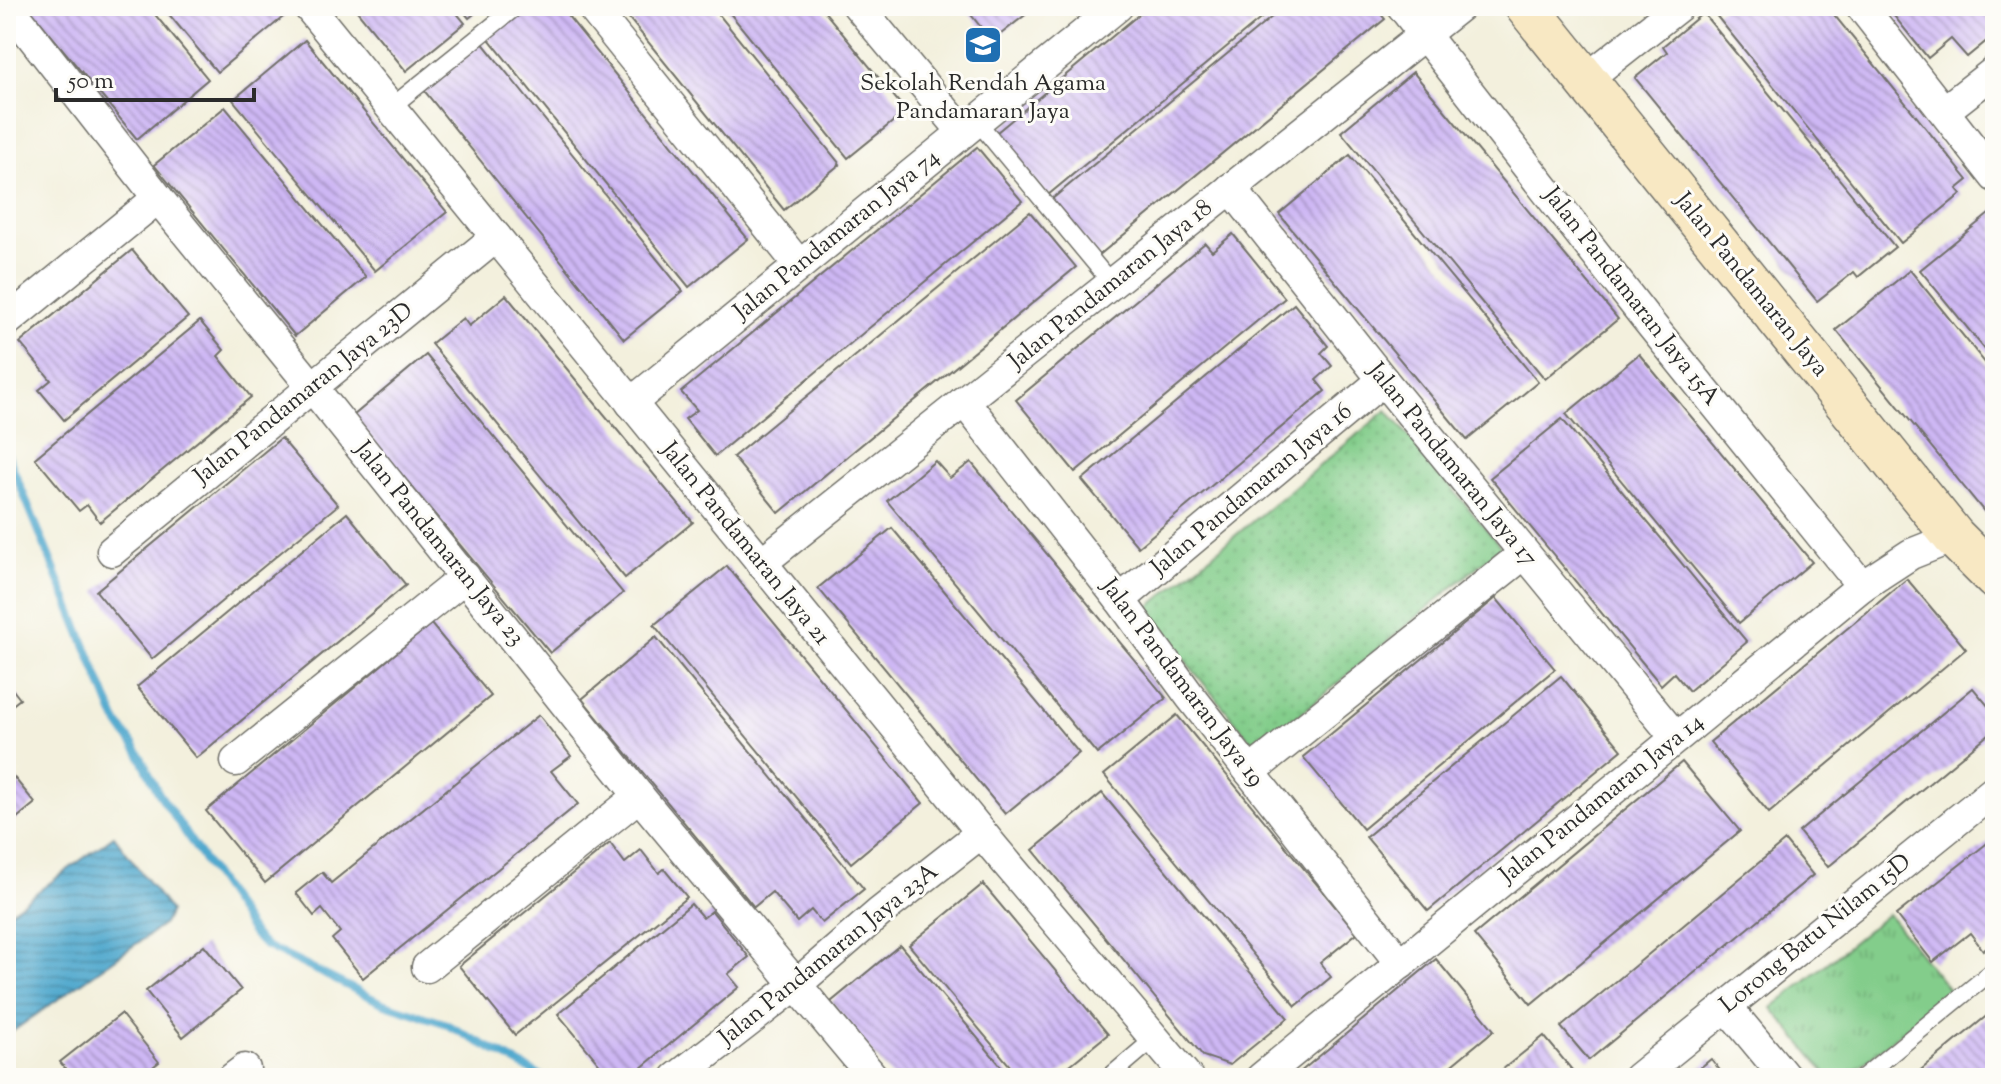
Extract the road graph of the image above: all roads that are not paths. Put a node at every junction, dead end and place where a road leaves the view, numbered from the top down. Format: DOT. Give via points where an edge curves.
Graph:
graph roads {
  1 [pos="8,6"];
  2 [pos="308,6"];
  3 [pos="517,6"];
  4 [pos="591,6"];
  5 [pos="858,6"];
  6 [pos="1118,6"];
  7 [pos="1402,6"];
  8 [pos="1460,6"];
  9 [pos="1679,6"];
  10 [pos="1861,6"];
  11 [pos="1533,8"];
  12 [pos="1424,35"];
  13 [pos="1995,71"];
  14 [pos="1585,80"];
  15 [pos="390,108"];
  16 [pos="1944,111"];
  17 [pos="970,127"];
  18 [pos="1995,177"];
  19 [pos="1231,188"];
  20 [pos="158,198"];
  21 [pos="496,237"];
  22 [pos="799,265"];
  23 [pos="1112,284"];
  24 [pos="6,322"];
  25 [pos="1383,380"];
  26 [pos="313,388"];
  27 [pos="964,401"];
  28 [pos="631,403"];
  29 [pos="112,551"];
  30 [pos="1524,554"];
  31 [pos="1976,559"];
  32 [pos="761,563"];
  33 [pos="465,577"];
  34 [pos="1862,586"];
  35 [pos="1120,600"];
  36 [pos="1676,738"];
  37 [pos="236,761"];
  38 [pos="1250,772"];
  39 [pos="1995,790"];
  40 [pos="639,796"];
  41 [pos="981,833"];
  42 [pos="1401,964"];
  43 [pos="427,967"];
  44 [pos="1995,969"];
  45 [pos="797,984"];
  46 [pos="1727,1007"];
  47 [pos="1155,1038"];
  48 [pos="676,1078"];
  49 [pos="874,1078"];
  50 [pos="1108,1078"];
  51 [pos="1188,1078"];
  52 [pos="1261,1078"];
  53 [pos="1638,1078"];
  54 [pos="1786,1078"];
  55 [pos="1862,1078"];
  1 -- 20 [label="street, Jalan Pandamaran Jaya 23"];
  2 -- 15 [label="street, Jalan Pandamaran Jaya 21"];
  3 -- 15 [label="lane"];
  4 -- 22 [label="street"];
  5 -- 17 [label="street"];
  6 -- 17 [label="street, Jalan Pandamaran Jaya 74"];
  7 -- 12 [label="street, Jalan Pandamaran Jaya 15A"];
  8 -- 12 [label="street, Jalan Pandamaran Jaya 18"];
  9 -- 14 [label="street"];
  10 -- 16 [label="street"];
  11 -- 14 [label="main road, Jalan Pandamaran Jaya"];
  12 -- 19 [label="street, Jalan Pandamaran Jaya 18"];
  12 -- 34 [label="street, Jalan Pandamaran Jaya 15A"];
  13 -- 16 [label="street"];
  14 -- 31 [label="main road, Jalan Pandamaran Jaya"];
  15 -- 21 [label="street, Jalan Pandamaran Jaya 21"];
  16 -- 18 [label="street"];
  17 -- 22 [label="street, Jalan Pandamaran Jaya 74"];
  17 -- 23 [label="lane"];
  19 -- 23 [label="street, Jalan Pandamaran Jaya 18"];
  19 -- 25 [label="street, Jalan Pandamaran Jaya 17"];
  20 -- 24 [label="street"];
  20 -- 26 [label="street, Jalan Pandamaran Jaya 23"];
  21 -- 26 [label="street, Jalan Pandamaran Jaya 23D"];
  21 -- 28 [label="street, Jalan Pandamaran Jaya 21"];
  22 -- 28 [label="street, Jalan Pandamaran Jaya 74"];
  23 -- 27 [label="street, Jalan Pandamaran Jaya 18"];
  25 -- 30 [label="street, Jalan Pandamaran Jaya 17"];
  25 -- 35 [label="street, Jalan Pandamaran Jaya 16"];
  26 -- 29 [label="street, Jalan Pandamaran Jaya 23D"];
  26 -- 33 [label="street, Jalan Pandamaran Jaya 23"];
  27 -- 32 [label="street, Jalan Pandamaran Jaya 18"];
  27 -- 35 [label="street, Jalan Pandamaran Jaya 19"];
  28 -- 32 [label="street, Jalan Pandamaran Jaya 21"];
  30 -- 36 [label="street, Jalan Pandamaran Jaya 17"];
  30 -- 38 [label="street"];
  31 -- 34 [label="street, Jalan Pandamaran Jaya 14" via="1911,554"];
  32 -- 41 [label="street, Jalan Pandamaran Jaya 21"];
  33 -- 37 [label="street"];
  33 -- 40 [label="street, Jalan Pandamaran Jaya 23"];
  34 -- 36 [label="street, Jalan Pandamaran Jaya 14"];
  35 -- 38 [label="street, Jalan Pandamaran Jaya 19"];
  36 -- 42 [label="street, Jalan Pandamaran Jaya 14"];
  38 -- 42 [label="street, Jalan Pandamaran Jaya 19"];
  39 -- 46 [label="street, Lorong Batu Nilam 15D"];
  40 -- 43 [label="street"];
  40 -- 45 [label="street, Jalan Pandamaran Jaya 23"];
  41 -- 45 [label="street, Jalan Pandamaran Jaya 23A"];
  41 -- 47 [label="street, Jalan Pandamaran Jaya 21"];
  42 -- 52 [label="street, Jalan Pandamaran Jaya 14"];
  44 -- 55 [label="lane"];
  45 -- 48 [label="street, Jalan Pandamaran Jaya 23A"];
  45 -- 49 [label="street, Jalan Pandamaran Jaya 23"];
  46 -- 53 [label="street, Lorong Batu Nilam 15D"];
  46 -- 54 [label="street"];
  47 -- 50 [label="lane"];
  47 -- 51 [label="street, Jalan Pandamaran Jaya 21"];
}
